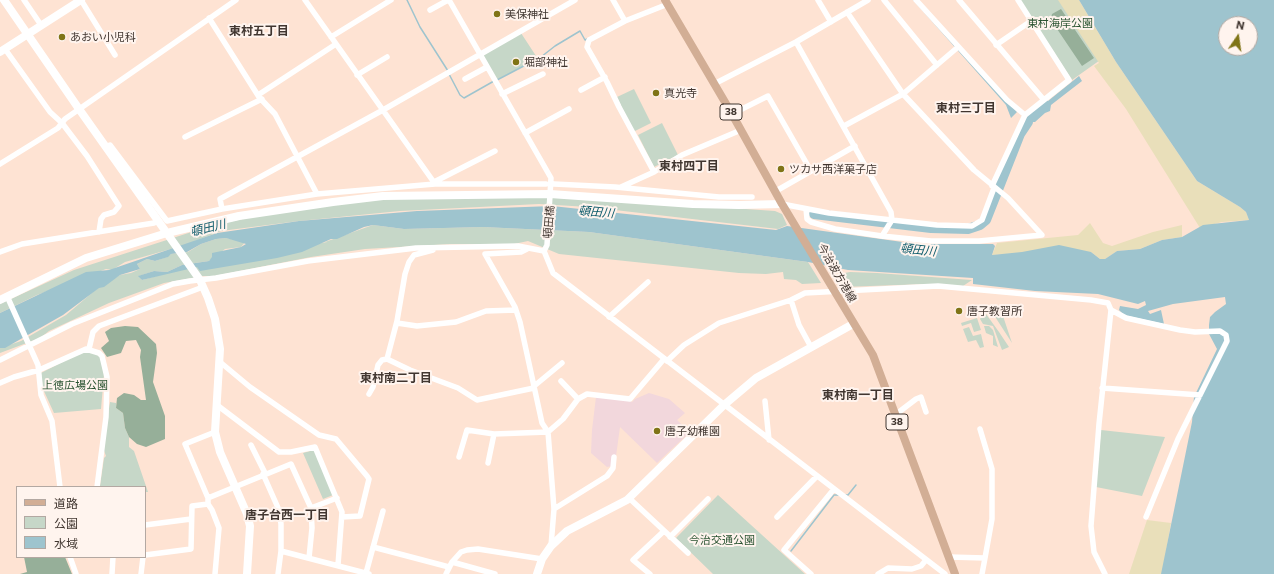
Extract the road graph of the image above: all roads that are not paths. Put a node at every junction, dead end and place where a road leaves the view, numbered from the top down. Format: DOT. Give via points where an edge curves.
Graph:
graph roads {
  1 [pos="4,0"];
  2 [pos="24,0"];
  3 [pos="81,0"];
  4 [pos="236,0"];
  5 [pos="305,0"];
  6 [pos="391,0"];
  7 [pos="449,0"];
  8 [pos="575,0"];
  9 [pos="613,0"];
  10 [pos="818,0"];
  11 [pos="868,0"];
  12 [pos="884,0"];
  13 [pos="916,0"];
  14 [pos="959,0"];
  15 [pos="1018,0"];
  16 [pos="666,2"];
  17 [pos="430,10"];
  18 [pos="847,12"];
  19 [pos="209,18"];
  20 [pos="625,21"];
  21 [pos="1031,21"];
  22 [pos="831,22"];
  23 [pos="41,25"];
  24 [pos="27,34"];
  25 [pos="331,37"];
  26 [pos="796,42"];
  27 [pos="336,44"];
  28 [pos="996,45"];
  29 [pos="958,47"];
  30 [pos="3,51"];
  31 [pos="115,55"];
  32 [pos="480,55"];
  33 [pos="387,57"];
  34 [pos="937,65"];
  35 [pos="487,67"];
  36 [pos="543,74"];
  37 [pos="357,75"];
  38 [pos="604,77"];
  39 [pos="465,79"];
  40 [pos="714,84"];
  41 [pos="582,90"];
  42 [pos="502,94"];
  43 [pos="903,94"];
  44 [pos="260,97"];
  45 [pos="1044,100"];
  46 [pos="79,109"];
  47 [pos="569,109"];
  48 [pos="383,110"];
  49 [pos="732,114"];
  50 [pos="1025,115"];
  51 [pos="62,123"];
  52 [pos="844,126"];
  53 [pos="741,130"];
  54 [pos="525,133"];
  55 [pos="185,137"];
  56 [pos="855,146"];
  57 [pos="105,147"];
  58 [pos="495,151"];
  59 [pos="298,156"];
  60 [pos="0,164"];
  61 [pos="811,171"];
  62 [pos="654,172"];
  63 [pos="436,181"];
  64 [pos="450,184"];
  65 [pos="546,184"];
  66 [pos="554,184"];
  67 [pos="993,187"];
  68 [pos="619,188"];
  69 [pos="776,191"];
  70 [pos="317,194"];
  71 [pos="551,197"];
  72 [pos="752,197"];
  73 [pos="782,204"];
  74 [pos="222,209"];
  75 [pos="806,209"];
  76 [pos="892,220"];
  77 [pos="154,223"];
  78 [pos="99,232"];
  79 [pos="169,235"];
  80 [pos="882,236"];
  81 [pos="443,248"];
  82 [pos="528,248"];
  83 [pos="546,248"];
  84 [pos="0,252"];
  85 [pos="200,281"];
  86 [pos="648,282"];
  87 [pos="835,291"];
  88 [pos="6,299"];
  89 [pos="791,300"];
  90 [pos="516,310"];
  91 [pos="1111,310"];
  92 [pos="609,317"];
  93 [pos="397,323"];
  94 [pos="853,324"];
  95 [pos="29,344"];
  96 [pos="811,347"];
  97 [pos="89,349"];
  98 [pos="387,359"];
  99 [pos="0,360"];
  100 [pos="665,360"];
  101 [pos="220,362"];
  102 [pos="562,363"];
  103 [pos="39,370"];
  104 [pos="561,381"];
  105 [pos="0,383"];
  106 [pos="533,387"];
  107 [pos="1102,388"];
  108 [pos="369,394"];
  109 [pos="1200,395"];
  110 [pos="578,399"];
  111 [pos="765,401"];
  112 [pos="217,405"];
  113 [pos="724,405"];
  114 [pos="926,412"];
  115 [pos="895,415"];
  116 [pos="980,429"];
  117 [pos="215,432"];
  118 [pos="548,432"];
  119 [pos="494,434"];
  120 [pos="769,440"];
  121 [pos="252,445"];
  122 [pos="459,457"];
  123 [pos="614,457"];
  124 [pos="488,463"];
  125 [pos="264,474"];
  126 [pos="817,476"];
  127 [pos="60,486"];
  128 [pos="97,486"];
  129 [pos="236,487"];
  130 [pos="834,489"];
  131 [pos="208,498"];
  132 [pos="337,498"];
  133 [pos="629,498"];
  134 [pos="708,499"];
  135 [pos="208,504"];
  136 [pos="311,508"];
  137 [pos="554,509"];
  138 [pos="383,510"];
  139 [pos="342,517"];
  140 [pos="1146,517"];
  141 [pos="777,518"];
  142 [pos="191,519"];
  143 [pos="146,525"];
  144 [pos="664,531"];
  145 [pos="670,537"];
  146 [pos="373,546"];
  147 [pos="551,546"];
  148 [pos="282,551"];
  149 [pos="688,553"];
  150 [pos="146,556"];
  151 [pos="949,557"];
  152 [pos="70,558"];
  153 [pos="113,558"];
  154 [pos="144,558"];
  155 [pos="309,558"];
  156 [pos="985,558"];
  157 [pos="542,559"];
  158 [pos="926,560"];
  159 [pos="451,564"];
  160 [pos="338,565"];
  161 [pos="76,574"];
  162 [pos="112,574"];
  163 [pos="141,574"];
  164 [pos="216,574"];
  165 [pos="247,574"];
  166 [pos="278,574"];
  167 [pos="368,574"];
  168 [pos="446,574"];
  169 [pos="495,574"];
  170 [pos="537,574"];
  171 [pos="650,574"];
  172 [pos="812,574"];
  173 [pos="878,574"];
  174 [pos="945,574"];
  175 [pos="956,574"];
  176 [pos="982,574"];
  177 [pos="1105,574"];
  1 -- 24 [label="street"];
  2 -- 23 [label="street"];
  3 -- 23 [label="street"];
  3 -- 31 [label="street"];
  4 -- 19 [label="street"];
  5 -- 25 [label="street"];
  6 -- 25 [label="street"];
  7 -- 17 [label="street"];
  7 -- 32 [label="street, 頓田橋"];
  8 -- 32 [label="street"];
  9 -- 20 [label="street"];
  10 -- 22 [label="street"];
  11 -- 18 [label="street"];
  12 -- 34 [label="street"];
  13 -- 29 [label="street"];
  14 -- 28 [label="street"];
  15 -- 21 [label="street"];
  16 -- 20 [label="street"];
  16 -- 40 [label="main road, 今治波方港線 / 38"];
  18 -- 22 [label="street"];
  18 -- 43 [label="street"];
  19 -- 44 [label="street"];
  19 -- 46 [label="street"];
  20 -- 38 [label="street" via="589,40 587,47"];
  21 -- 28 [label="street"];
  21 -- 45 [label="street" via="1069,80"];
  22 -- 26 [label="street"];
  23 -- 24 [label="street"];
  24 -- 30 [label="street"];
  24 -- 46 [label="street"];
  25 -- 27 [label="street"];
  26 -- 40 [label="street"];
  26 -- 52 [label="street"];
  27 -- 37 [label="street"];
  27 -- 44 [label="street"];
  28 -- 45 [label="street"];
  29 -- 34 [label="street"];
  29 -- 50 [label="street" via="1007,100"];
  30 -- 51 [label="street" via="50,112"];
  32 -- 35 [label="street, 頓田橋"];
  32 -- 48 [label="street"];
  33 -- 37 [label="street"];
  34 -- 43 [label="street"];
  35 -- 39 [label="street"];
  35 -- 42 [label="street, 頓田橋"];
  36 -- 42 [label="street"];
  37 -- 48 [label="street"];
  38 -- 41 [label="street"];
  38 -- 62 [label="street"];
  40 -- 49 [label="main road, 今治波方港線 / 38"];
  42 -- 54 [label="street, 頓田橋"];
  43 -- 52 [label="street"];
  43 -- 67 [label="street"];
  44 -- 55 [label="street"];
  44 -- 59 [label="street" via="275,114"];
  45 -- 50 [label="street"];
  46 -- 51 [label="street"];
  46 -- 57 [label="street"];
  47 -- 54 [label="street"];
  48 -- 59 [label="street"];
  48 -- 63 [label="street" via="433,181"];
  49 -- 53 [label="main road, 今治波方港線 / 38"];
  49 -- 61 [label="street" via="768,96"];
  50 -- 67 [label="street"];
  51 -- 60 [label="street"];
  51 -- 78 [label="street" via="119,206 114,212 101,218"];
  52 -- 56 [label="street"];
  53 -- 62 [label="street" via="682,155"];
  53 -- 69 [label="main road, 今治波方港線 / 38"];
  54 -- 71 [label="street, 頓田橋" via="551,178"];
  56 -- 61 [label="street"];
  56 -- 76 [label="street" via="891,212"];
  57 -- 74 [label="street" via="110,145 165,221"];
  57 -- 79 [label="street"];
  58 -- 63 [label="street"];
  59 -- 70 [label="street"];
  59 -- 74 [label="street" via="220,199"];
  61 -- 69 [label="street"];
  62 -- 68 [label="street"];
  63 -- 64 [label="street"];
  64 -- 65 [label="street"];
  64 -- 70 [label="street"];
  66 -- 68 [label="street"];
  67 -- 76 [label="street" via="982,220 972,226 957,227"];
  67 -- 80 [label="street" via="1008,198 1042,235 979,241 931,241"];
  68 -- 72 [label="street" via="719,197"];
  69 -- 73 [label="main road, 今治波方港線 / 38"];
  70 -- 74 [label="street"];
  71 -- 73 [label="street" via="693,204"];
  71 -- 79 [label="street" via="383,196 239,216"];
  71 -- 83 [label="street, 頓田橋"];
  73 -- 75 [label="street"];
  73 -- 87 [label="main road, 今治波方港線 / 38"];
  75 -- 76 [label="street"];
  75 -- 80 [label="street" via="807,219 811,222 835,230"];
  76 -- 80 [label="street"];
  77 -- 78 [label="street"];
  78 -- 84 [label="street" via="22,244"];
  79 -- 85 [label="street"];
  79 -- 88 [label="street" via="86,258"];
  81 -- 82 [label="street"];
  81 -- 85 [label="street" via="416,248 308,261"];
  81 -- 93 [label="street" via="414,255 409,262"];
  82 -- 83 [label="street"];
  82 -- 90 [label="street" via="521,252 485,254"];
  83 -- 92 [label="street" via="552,273"];
  85 -- 95 [label="street" via="173,284"];
  85 -- 97 [label="street" via="99,326 93,332"];
  85 -- 101 [label="street" via="215,319"];
  86 -- 92 [label="street"];
  87 -- 89 [label="street" via="804,293"];
  87 -- 91 [label="street" via="938,286 1091,300 1108,303"];
  87 -- 94 [label="main road, 今治波方港線 / 38"];
  88 -- 95 [label="street"];
  89 -- 96 [label="street" via="799,325"];
  89 -- 100 [label="street" via="719,323 684,344"];
  90 -- 93 [label="street" via="486,311 456,322 417,326"];
  90 -- 106 [label="street"];
  91 -- 107 [label="street"];
  91 -- 109 [label="street" via="1126,318 1194,332 1220,331 1226,335 1227,341"];
  92 -- 100 [label="street"];
  93 -- 98 [label="street"];
  94 -- 96 [label="street"];
  94 -- 115 [label="main road, 今治波方港線 / 38" via="873,355"];
  95 -- 99 [label="street"];
  95 -- 103 [label="street"];
  96 -- 113 [label="street" via="756,378"];
  97 -- 103 [label="street"];
  97 -- 128 [label="street" via="102,356 107,378 106,417"];
  98 -- 106 [label="street" via="458,388 477,400"];
  98 -- 108 [label="street" via="378,365"];
  100 -- 110 [label="street" via="630,399 587,394"];
  100 -- 113 [label="street"];
  101 -- 112 [label="street"];
  101 -- 139 [label="street" via="250,387 319,435 336,440 367,476 369,479 360,516"];
  102 -- 106 [label="street"];
  103 -- 105 [label="street"];
  103 -- 127 [label="street" via="41,395 52,421"];
  104 -- 110 [label="street"];
  106 -- 118 [label="street" via="542,423"];
  107 -- 109 [label="street"];
  107 -- 177 [label="street" via="1091,526 1094,552"];
  109 -- 140 [label="street" via="1178,439"];
  110 -- 118 [label="street"];
  111 -- 120 [label="street"];
  112 -- 117 [label="street"];
  112 -- 132 [label="street" via="279,452 315,446"];
  113 -- 120 [label="street"];
  113 -- 133 [label="street"];
  114 -- 115 [label="street" via="922,398 916,399"];
  115 -- 151 [label="main road, 今治波方港線 / 38"];
  116 -- 156 [label="street" via="992,469 992,520"];
  117 -- 129 [label="street" via="220,452"];
  117 -- 131 [label="street" via="185,444"];
  118 -- 119 [label="street"];
  118 -- 137 [label="street"];
  119 -- 122 [label="street" via="467,430"];
  119 -- 124 [label="street"];
  120 -- 126 [label="street"];
  121 -- 125 [label="street"];
  123 -- 137 [label="street" via="613,468 607,476"];
  125 -- 129 [label="street"];
  125 -- 136 [label="street" via="291,464"];
  125 -- 148 [label="street" via="279,510"];
  126 -- 130 [label="street"];
  126 -- 141 [label="street"];
  129 -- 131 [label="street"];
  129 -- 165 [label="street" via="250,526"];
  130 -- 158 [label="street"];
  130 -- 172 [label="street" via="784,550"];
  131 -- 135 [label="street"];
  132 -- 136 [label="street"];
  132 -- 139 [label="street"];
  133 -- 144 [label="street"];
  133 -- 147 [label="street" via="567,530"];
  134 -- 145 [label="street"];
  135 -- 142 [label="street" via="192,506"];
  135 -- 164 [label="street" via="219,528"];
  136 -- 155 [label="street"];
  137 -- 147 [label="street"];
  138 -- 146 [label="street"];
  139 -- 160 [label="street"];
  142 -- 143 [label="street"];
  142 -- 150 [label="street" via="191,549"];
  144 -- 145 [label="street"];
  144 -- 171 [label="street" via="633,560"];
  145 -- 149 [label="street"];
  146 -- 159 [label="street"];
  146 -- 167 [label="street"];
  147 -- 157 [label="street"];
  148 -- 155 [label="street"];
  148 -- 166 [label="street"];
  151 -- 156 [label="street"];
  151 -- 175 [label="main road, 今治波方港線 / 38"];
  152 -- 161 [label="street"];
  153 -- 162 [label="street"];
  154 -- 163 [label="street"];
  155 -- 160 [label="street"];
  156 -- 176 [label="street"];
  157 -- 159 [label="street" via="478,549 461,552"];
  157 -- 170 [label="street"];
  158 -- 173 [label="street" via="921,566 912,569 888,568"];
  158 -- 174 [label="street"];
  159 -- 168 [label="street"];
  159 -- 169 [label="street"];
  160 -- 167 [label="street"];
}
